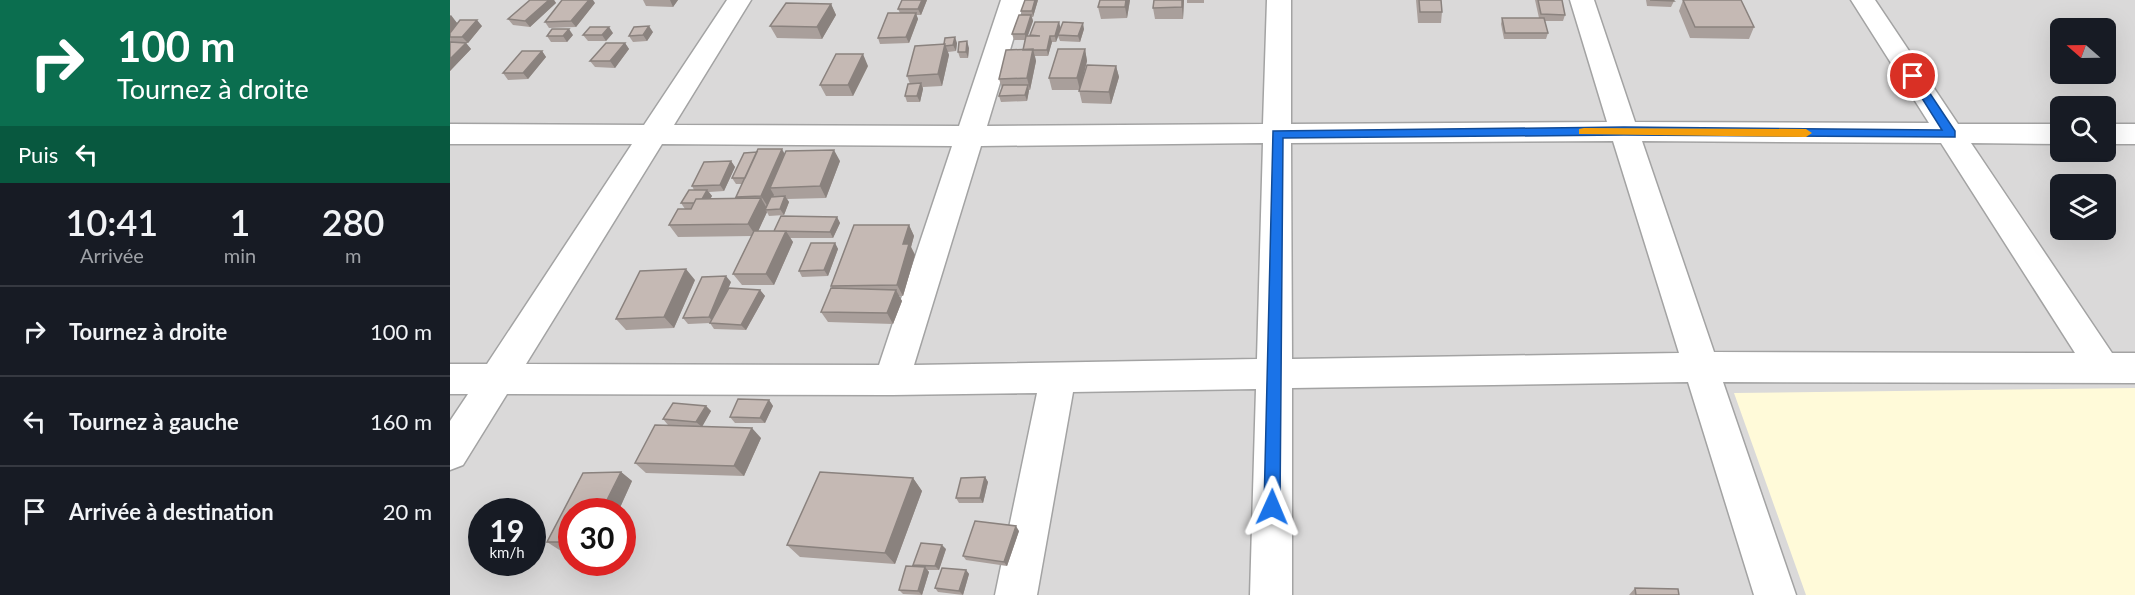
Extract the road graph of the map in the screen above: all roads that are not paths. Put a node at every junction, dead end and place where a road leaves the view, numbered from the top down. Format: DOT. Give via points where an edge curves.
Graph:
graph roads {
  1 [pos="739,0"];
  2 [pos="1013,0"];
  3 [pos="1279,0"];
  4 [pos="1582,0"];
  5 [pos="1863,0"];
  6 [pos="1624,131"];
  7 [pos="450,134"];
  8 [pos="654,134"];
  9 [pos="1278,134"];
  10 [pos="1951,134"];
  11 [pos="2050,134"];
  12 [pos="2116,134"];
  13 [pos="2135,134"];
  14 [pos="970,136"];
  15 [pos="1701,367"];
  16 [pos="2119,368"];
  17 [pos="1274,374"];
  18 [pos="1058,376"];
  19 [pos="450,379"];
  20 [pos="497,380"];
  21 [pos="891,380"];
  22 [pos="450,453"];
  23 [pos="1016,595"];
  24 [pos="1271,595"];
  25 [pos="1775,595"];
  1 -- 8 [label="street"];
  2 -- 14 [label="street"];
  3 -- 9 [label="street"];
  4 -- 6 [label="street"];
  5 -- 10 [label="street"];
  6 -- 9 [label="street"];
  6 -- 10 [label="street"];
  6 -- 15 [label="street"];
  7 -- 8 [label="street"];
  8 -- 14 [label="street"];
  8 -- 20 [label="street"];
  9 -- 14 [label="street"];
  9 -- 17 [label="street"];
  10 -- 11 [label="street"];
  10 -- 16 [label="street"];
  12 -- 13 [label="street"];
  14 -- 21 [label="street"];
  15 -- 16 [label="street"];
  15 -- 17 [label="street"];
  15 -- 25 [label="street"];
  17 -- 18 [label="street"];
  17 -- 24 [label="street"];
  18 -- 21 [label="street"];
  18 -- 23 [label="street"];
  19 -- 20 [label="street"];
  20 -- 21 [label="street"];
  20 -- 22 [label="street"];
}
